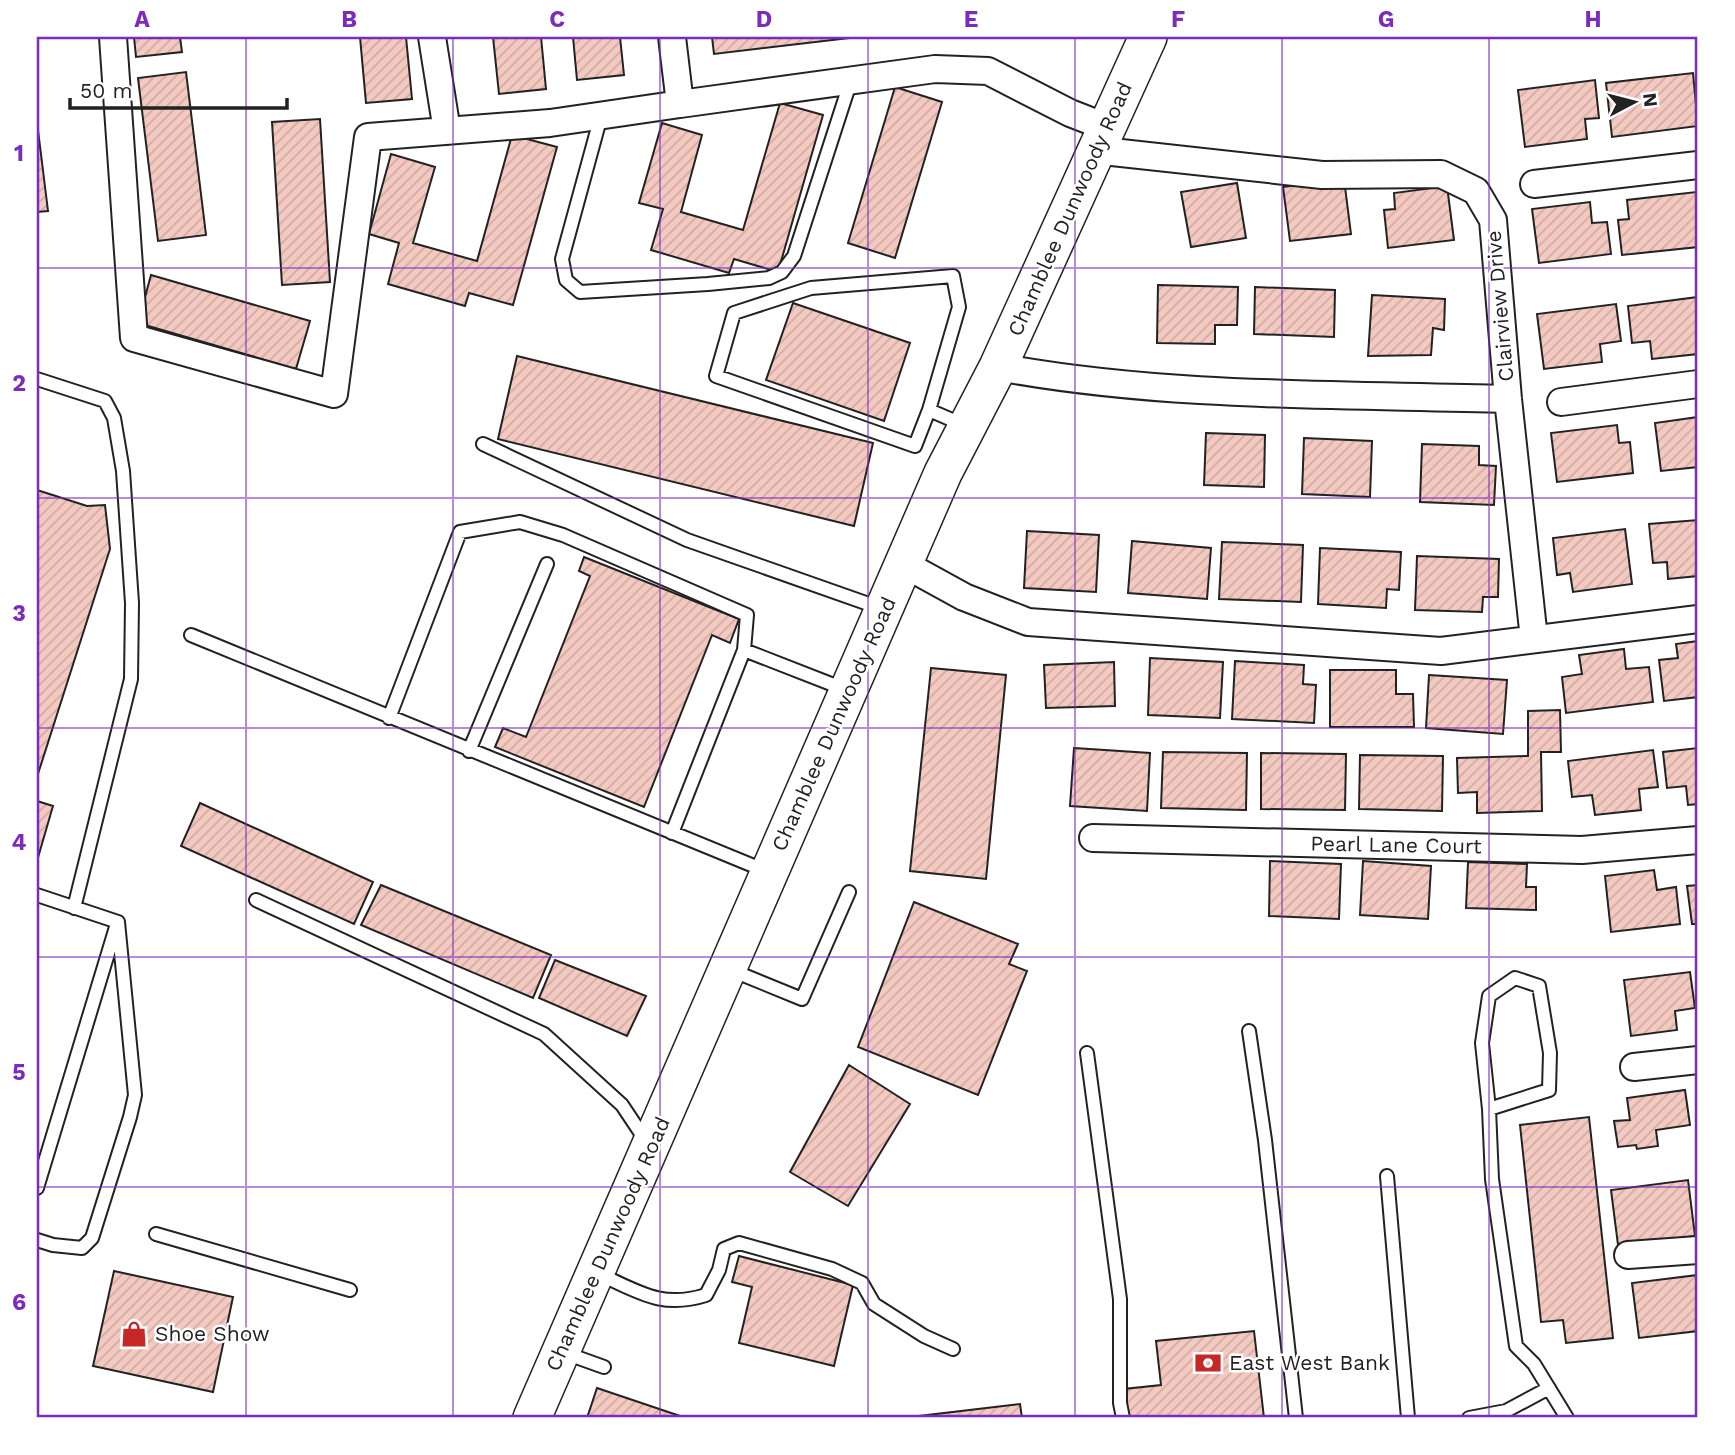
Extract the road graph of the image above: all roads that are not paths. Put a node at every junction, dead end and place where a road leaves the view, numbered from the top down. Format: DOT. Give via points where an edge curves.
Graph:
graph roads {
  1 [pos="113,37"];
  2 [pos="432,37"];
  3 [pos="672,37"];
  4 [pos="1148,37"];
  5 [pos="852,80"];
  6 [pos="680,104"];
  7 [pos="601,116"];
  8 [pos="447,131"];
  9 [pos="1103,138"];
  10 [pos="1698,164"];
  11 [pos="1534,184"];
  12 [pos="999,367"];
  13 [pos="37,379"];
  14 [pos="1698,384"];
  15 [pos="1508,399"];
  16 [pos="1561,402"];
  17 [pos="929,410"];
  18 [pos="967,426"];
  19 [pos="483,444"];
  20 [pos="547,564"];
  21 [pos="904,564"];
  22 [pos="884,609"];
  23 [pos="1698,619"];
  24 [pos="191,635"];
  25 [pos="1534,639"];
  26 [pos="744,650"];
  27 [pos="848,691"];
  28 [pos="389,718"];
  29 [pos="469,751"];
  30 [pos="672,833"];
  31 [pos="1093,838"];
  32 [pos="1698,840"];
  33 [pos="769,872"];
  34 [pos="849,892"];
  35 [pos="37,895"];
  36 [pos="256,900"];
  37 [pos="74,908"];
  38 [pos="118,922"];
  39 [pos="728,968"];
  40 [pos="1249,1031"];
  41 [pos="1087,1053"];
  42 [pos="1698,1060"];
  43 [pos="1634,1067"];
  44 [pos="1489,1109"];
  45 [pos="650,1147"];
  46 [pos="1387,1176"];
  47 [pos="37,1188"];
  48 [pos="156,1234"];
  49 [pos="37,1240"];
  50 [pos="1698,1250"];
  51 [pos="1628,1255"];
  52 [pos="596,1273"];
  53 [pos="350,1290"];
  54 [pos="953,1349"];
  55 [pos="561,1351"];
  56 [pos="604,1367"];
  57 [pos="1549,1388"];
  58 [pos="532,1418"];
  59 [pos="1123,1418"];
  60 [pos="1296,1418"];
  61 [pos="1408,1418"];
  62 [pos="1469,1418"];
  63 [pos="1567,1418"];
  1 -- 8 [label="street, Clairview Drive" via="134,338 321,391 334,394 369,136"];
  2 -- 8 [label="street"];
  3 -- 6 [label="street"];
  4 -- 9 [label="street, Chamblee Dunwoody Road"];
  5 -- 6 [label="street, Clairview Drive"];
  5 -- 7 [label="lane" via="794,256 782,272 769,278 580,292 566,280 562,259"];
  5 -- 9 [label="street, Clairview Drive" via="935,69 988,71 1070,113"];
  6 -- 7 [label="street, Clairview Drive"];
  7 -- 8 [label="street, Clairview Drive"];
  9 -- 12 [label="street, Chamblee Dunwoody Road"];
  9 -- 15 [label="street, Clairview Drive" via="1112,152 1322,175 1441,174 1476,191 1493,220"];
  10 -- 11 [label="street"];
  12 -- 15 [label="street" via="1076,381 1163,389"];
  12 -- 18 [label="street, Chamblee Dunwoody Road"];
  13 -- 37 [label="lane" via="105,401 114,418 123,471 132,603 131,679"];
  14 -- 16 [label="street"];
  15 -- 25 [label="street, Clairview Drive"];
  17 -- 17 [label="lane" via="915,446 716,376 734,313 811,288 953,276 959,307"];
  17 -- 18 [label="lane"];
  18 -- 21 [label="street, Chamblee Dunwoody Road"];
  19 -- 22 [label="lane" via="687,540"];
  20 -- 29 [label="lane"];
  21 -- 22 [label="street, Chamblee Dunwoody Road"];
  21 -- 25 [label="street" via="964,597 1028,622 1441,650"];
  22 -- 27 [label="street, Chamblee Dunwoody Road"];
  23 -- 25 [label="street"];
  24 -- 28 [label="lane"];
  26 -- 27 [label="lane"];
  26 -- 28 [label="lane" via="747,615 564,535 520,522 460,532"];
  26 -- 30 [label="lane"];
  27 -- 33 [label="street, Chamblee Dunwoody Road"];
  28 -- 29 [label="lane"];
  29 -- 30 [label="lane"];
  30 -- 33 [label="lane"];
  31 -- 32 [label="street, Pearl Lane Court" via="1582,850"];
  33 -- 39 [label="street, Chamblee Dunwoody Road"];
  34 -- 39 [label="lane" via="802,999"];
  35 -- 37 [label="lane"];
  36 -- 45 [label="lane" via="544,1034 622,1105"];
  37 -- 38 [label="lane"];
  38 -- 47 [label="lane"];
  38 -- 49 [label="lane" via="134,1067 130,1117 92,1238 82,1248"];
  39 -- 45 [label="street, Chamblee Dunwoody Road"];
  40 -- 60 [label="lane"];
  41 -- 59 [label="lane" via="1120,1299"];
  42 -- 43 [label="street"];
  44 -- 44 [label="lane" via="1482,1043 1489,996 1515,978 1539,986 1550,1054 1549,1090"];
  44 -- 57 [label="lane" via="1492,1179 1516,1346"];
  45 -- 52 [label="street, Chamblee Dunwoody Road"];
  46 -- 61 [label="lane"];
  48 -- 53 [label="lane"];
  50 -- 51 [label="street"];
  52 -- 54 [label="lane" via="650,1298 686,1302 706,1295 724,1249 739,1243 832,1269 862,1283 874,1304"];
  52 -- 55 [label="street, Chamblee Dunwoody Road"];
  55 -- 56 [label="lane"];
  55 -- 58 [label="street, Chamblee Dunwoody Road"];
  57 -- 62 [label="lane" via="1506,1411"];
  57 -- 63 [label="lane"];
}
